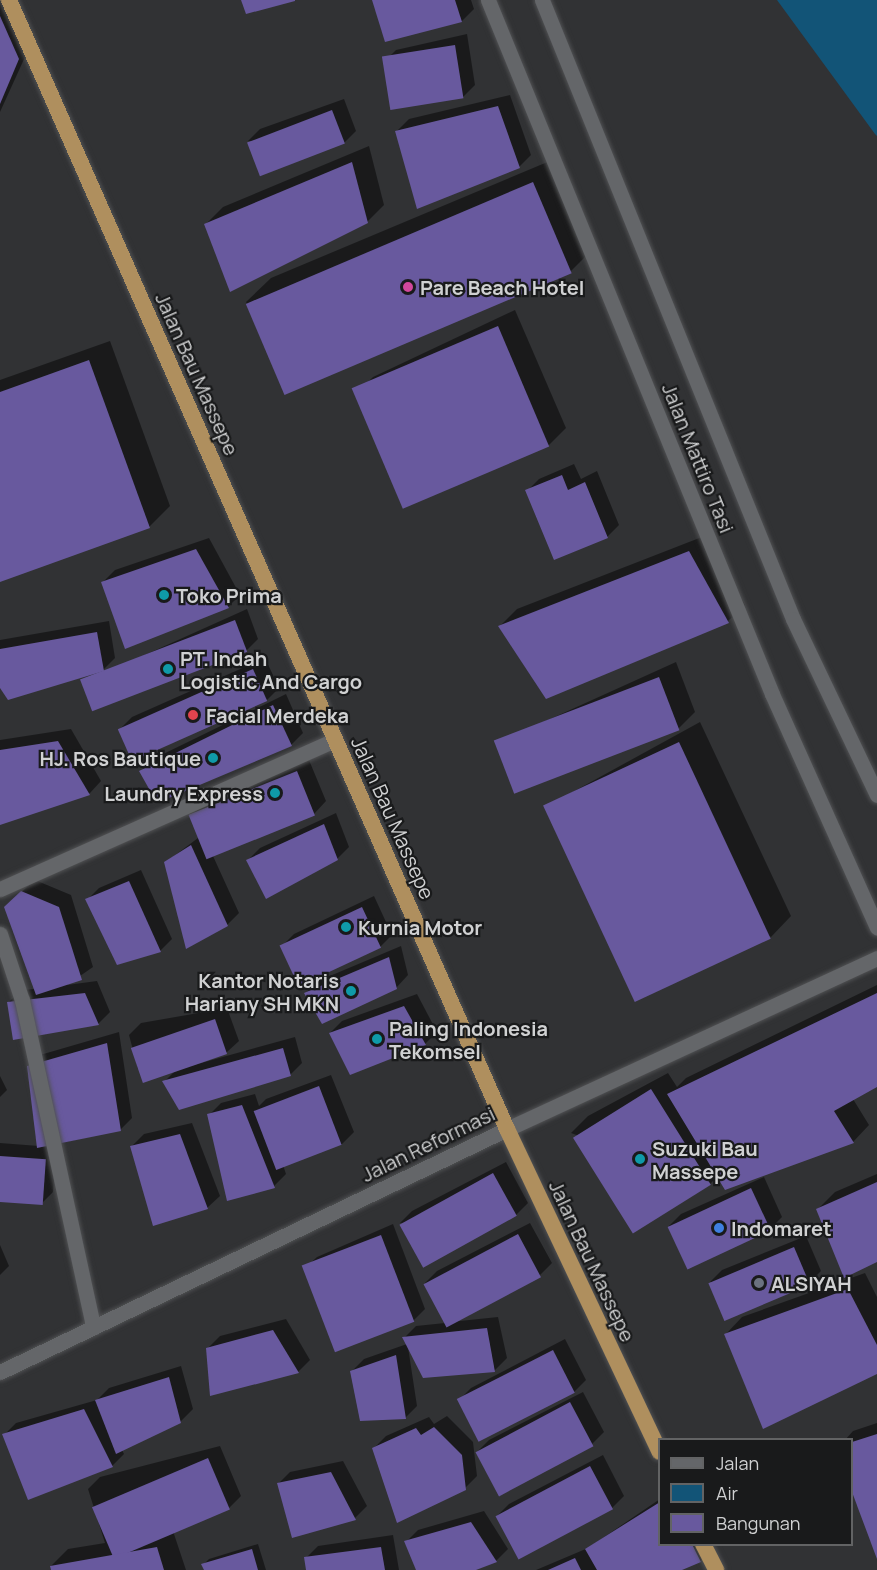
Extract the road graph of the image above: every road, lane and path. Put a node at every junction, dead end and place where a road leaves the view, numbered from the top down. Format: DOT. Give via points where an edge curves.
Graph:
graph roads {
  1 [pos="9,0"];
  2 [pos="488,0"];
  3 [pos="542,0"];
  4 [pos="335,740"];
  5 [pos="877,795"];
  6 [pos="0,889"];
  7 [pos="877,928"];
  8 [pos="0,934"];
  9 [pos="877,958"];
  10 [pos="507,1129"];
  11 [pos="93,1328"];
  12 [pos="0,1372"];
  13 [pos="658,1448"];
  14 [pos="704,1546"];
  15 [pos="716,1570"];
  1 -- 4 [label="highway, Jalan Bau Massepe"];
  2 -- 7 [label="main road, Jalan Mattiro Tasi" via="768,682"];
  3 -- 5 [label="main road, Jalan Mattiro Tasi" via="793,619"];
  4 -- 6 [label="main road"];
  4 -- 10 [label="highway, Jalan Bau Massepe"];
  8 -- 11 [label="main road" via="22,1000"];
  9 -- 10 [label="main road, Jalan Reformasi"];
  10 -- 11 [label="main road, Jalan Reformasi"];
  10 -- 13 [label="highway, Jalan Bau Massepe"];
  11 -- 12 [label="main road, Jalan Reformasi"];
  14 -- 15 [label="highway"];
}
